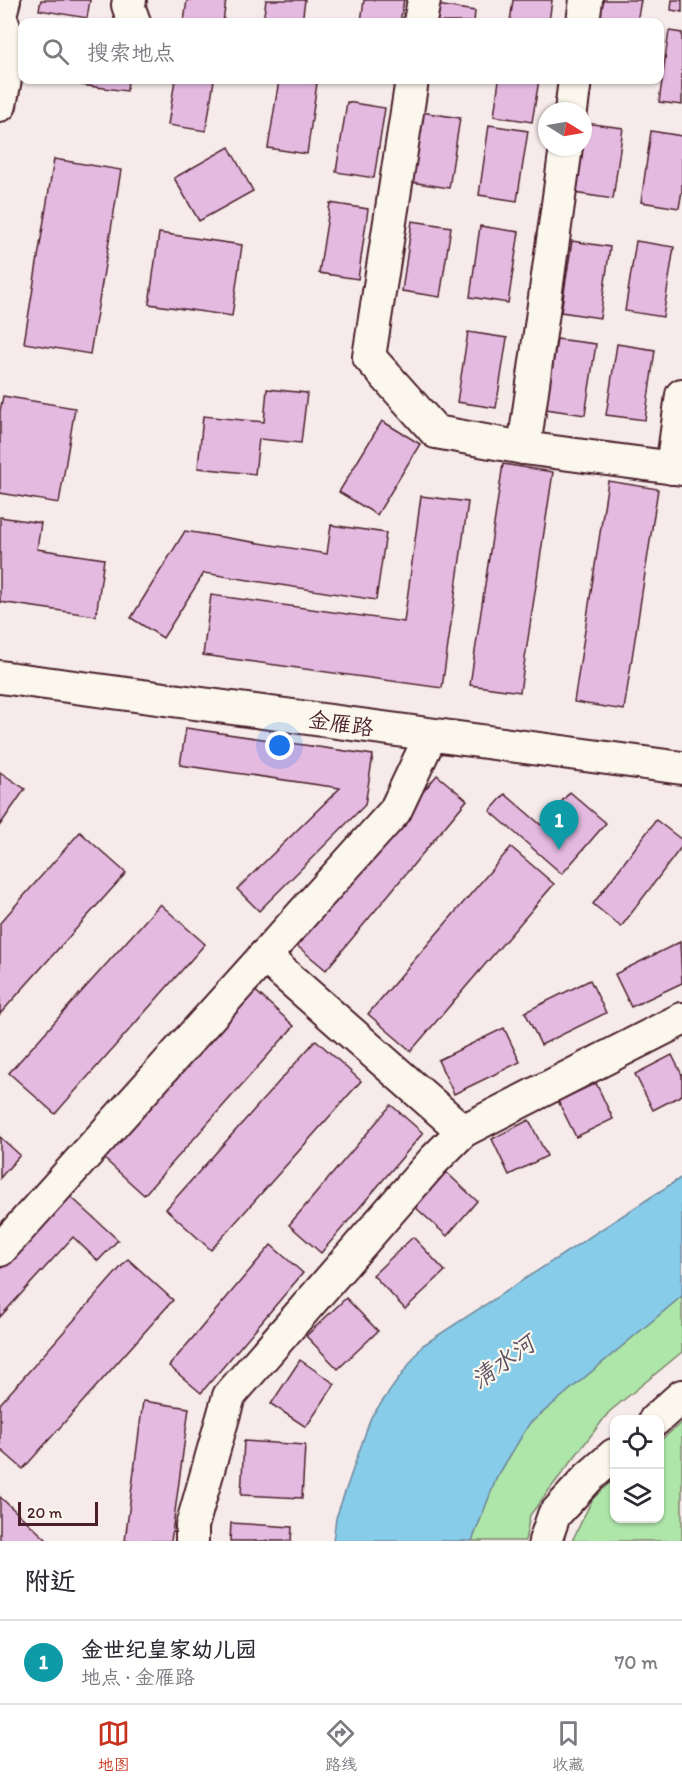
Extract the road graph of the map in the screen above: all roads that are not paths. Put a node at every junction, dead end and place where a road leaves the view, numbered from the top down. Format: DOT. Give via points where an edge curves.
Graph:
graph roads {
  1 [pos="4,0"];
  2 [pos="130,0"];
  3 [pos="424,0"];
  4 [pos="586,0"];
  5 [pos="133,18"];
  6 [pos="421,18"];
  7 [pos="584,18"];
  8 [pos="411,84"];
  9 [pos="574,84"];
  10 [pos="572,102"];
  11 [pos="0,105"];
  12 [pos="565,156"];
  13 [pos="682,395"];
  14 [pos="524,448"];
  15 [pos="677,469"];
  16 [pos="0,677"];
  17 [pos="431,735"];
  18 [pos="682,768"];
  19 [pos="264,956"];
  20 [pos="682,1018"];
  21 [pos="463,1131"];
  22 [pos="0,1250"];
  23 [pos="682,1396"];
  24 [pos="660,1415"];
  25 [pos="610,1459"];
  26 [pos="192,1541"];
  27 [pos="545,1541"];
  1 -- 11 [label="street" via="0,15 11,49"];
  2 -- 5 [label="street"];
  3 -- 6 [label="street"];
  4 -- 7 [label="street"];
  8 -- 14 [label="street" via="369,357 436,432"];
  9 -- 10 [label="street"];
  12 -- 14 [label="street"];
  13 -- 15 [label="street"];
  14 -- 15 [label="street"];
  16 -- 17 [label="street, 金雁路"];
  17 -- 18 [label="street, 金雁路"];
  17 -- 19 [label="street" via="395,811"];
  19 -- 21 [label="street"];
  19 -- 22 [label="street"];
  20 -- 21 [label="street"];
  21 -- 26 [label="street" via="229,1396 192,1526"];
  23 -- 24 [label="street"];
  25 -- 27 [label="street" via="554,1515"];
}
